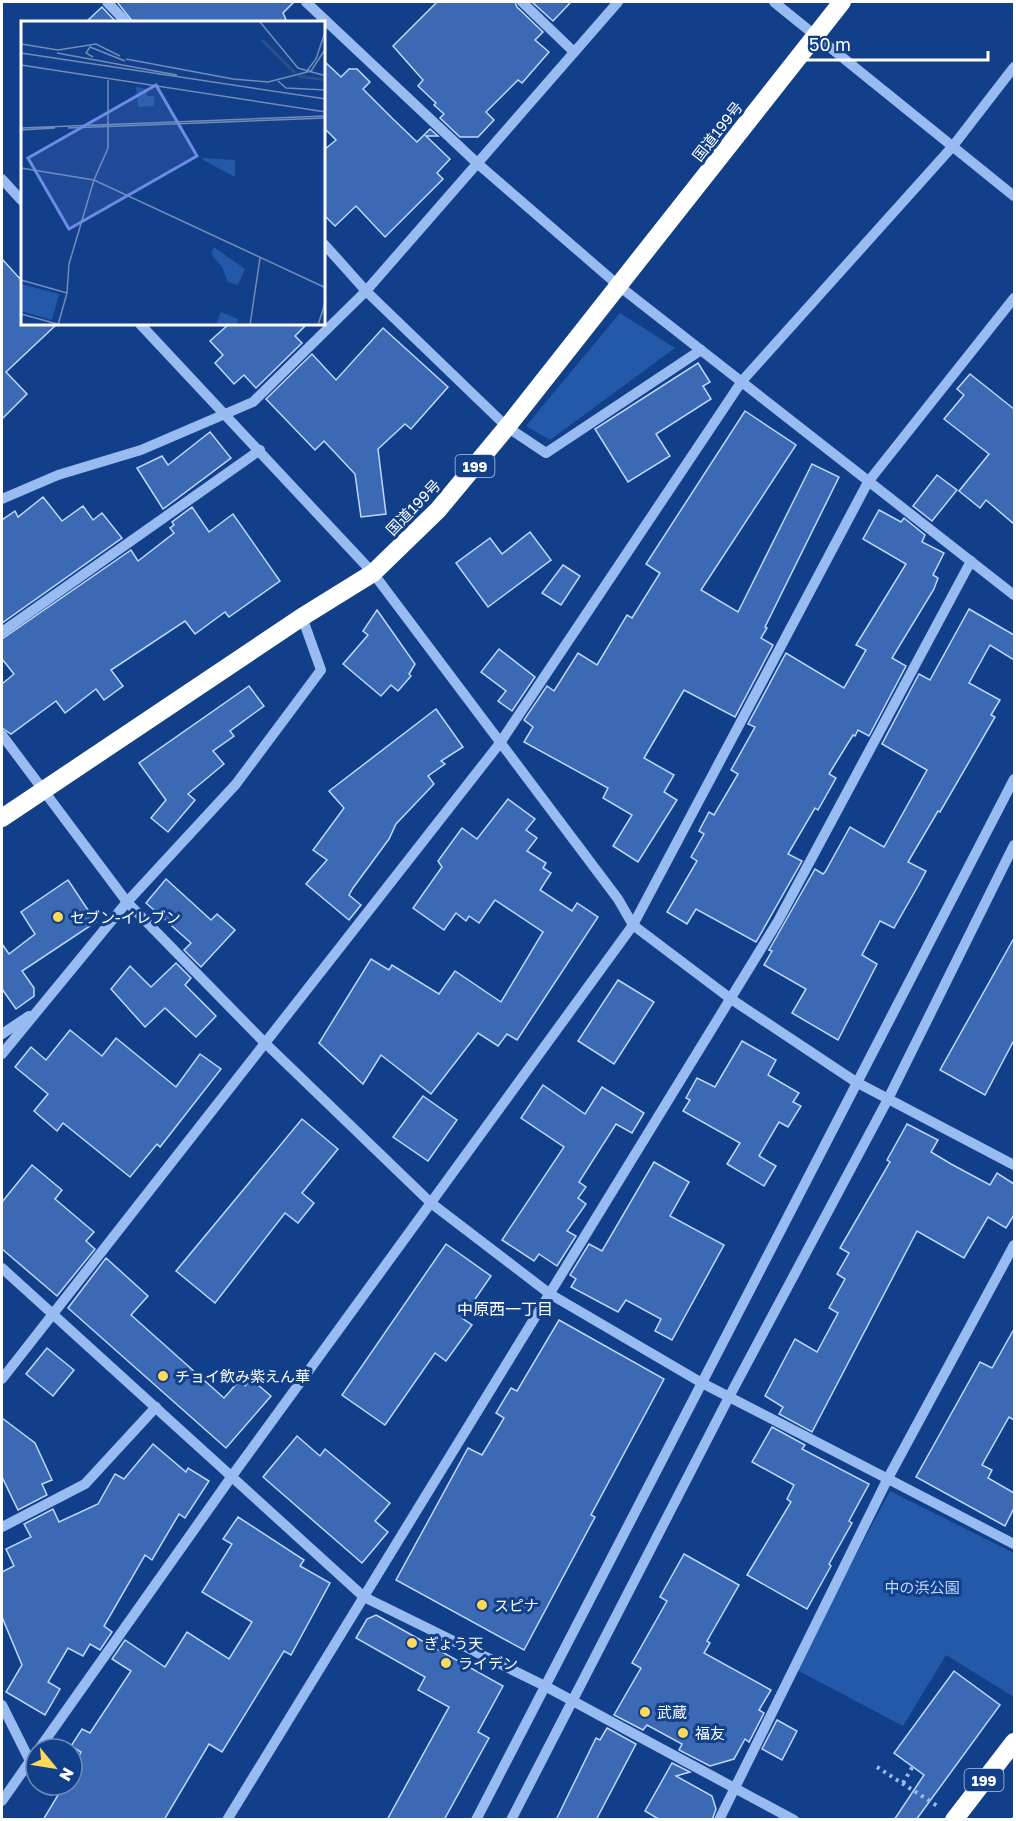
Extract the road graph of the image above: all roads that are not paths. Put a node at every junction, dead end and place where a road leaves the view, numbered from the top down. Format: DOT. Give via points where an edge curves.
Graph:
graph roads {
  1 [pos="107,2"];
  2 [pos="306,2"];
  3 [pos="522,2"];
  4 [pos="618,2"];
  5 [pos="774,2"];
  6 [pos="842,2"];
  7 [pos="125,21"];
  8 [pos="815,34"];
  9 [pos="574,52"];
  10 [pos="1014,67"];
  11 [pos="953,146"];
  12 [pos="477,163"];
  13 [pos="2,179"];
  14 [pos="1014,196"];
  15 [pos="21,200"];
  16 [pos="326,246"];
  17 [pos="619,286"];
  18 [pos="366,291"];
  19 [pos="1014,298"];
  20 [pos="142,326"];
  21 [pos="701,351"];
  22 [pos="742,381"];
  23 [pos="227,414"];
  24 [pos="507,427"];
  25 [pos="260,450"];
  26 [pos="868,482"];
  27 [pos="2,499"];
  28 [pos="971,561"];
  29 [pos="373,573"];
  30 [pos="1014,595"];
  31 [pos="302,617"];
  32 [pos="2,632"];
  33 [pos="2,735"];
  34 [pos="500,743"];
  35 [pos="1014,778"];
  36 [pos="41,790"];
  37 [pos="2,818"];
  38 [pos="1014,845"];
  39 [pos="127,902"];
  40 [pos="633,925"];
  41 [pos="731,999"];
  42 [pos="38,1009"];
  43 [pos="2,1034"];
  44 [pos="264,1042"];
  45 [pos="2,1054"];
  46 [pos="856,1082"];
  47 [pos="888,1099"];
  48 [pos="1014,1165"];
  49 [pos="431,1203"];
  50 [pos="1014,1245"];
  51 [pos="2,1268"];
  52 [pos="550,1294"];
  53 [pos="52,1313"];
  54 [pos="2,1378"];
  55 [pos="702,1383"];
  56 [pos="729,1397"];
  57 [pos="156,1407"];
  58 [pos="232,1476"];
  59 [pos="887,1480"];
  60 [pos="2,1527"];
  61 [pos="1014,1544"];
  62 [pos="364,1597"];
  63 [pos="545,1686"];
  64 [pos="573,1701"];
  65 [pos="2,1705"];
  66 [pos="47,1737"];
  67 [pos="24,1738"];
  68 [pos="1014,1742"];
  69 [pos="24,1770"];
  70 [pos="735,1788"];
  71 [pos="2,1801"];
  72 [pos="227,1820"];
  73 [pos="476,1820"];
  74 [pos="511,1820"];
  75 [pos="719,1820"];
  76 [pos="794,1820"];
  77 [pos="954,1820"];
  1 -- 7 [label="street"];
  2 -- 12 [label="street"];
  3 -- 9 [label="street"];
  4 -- 9 [label="street"];
  5 -- 8 [label="street"];
  6 -- 8 [label="highway, 国道199号 / 199"];
  8 -- 11 [label="street"];
  8 -- 17 [label="highway, 国道199号 / 199"];
  9 -- 12 [label="street"];
  10 -- 11 [label="street"];
  11 -- 14 [label="street"];
  11 -- 22 [label="street"];
  12 -- 17 [label="street"];
  12 -- 18 [label="street"];
  13 -- 15 [label="street"];
  16 -- 18 [label="street"];
  17 -- 21 [label="street"];
  17 -- 24 [label="highway, 国道199号 / 199"];
  18 -- 23 [label="street" via="253,402"];
  18 -- 24 [label="street"];
  19 -- 26 [label="street"];
  20 -- 23 [label="street"];
  21 -- 22 [label="street"];
  21 -- 24 [label="street" via="546,453"];
  22 -- 26 [label="street"];
  22 -- 34 [label="street"];
  23 -- 25 [label="street"];
  23 -- 27 [label="street" via="141,450 58,475"];
  24 -- 29 [label="highway, 国道199号 / 199" via="438,510"];
  25 -- 29 [label="street"];
  25 -- 32 [label="street"];
  26 -- 28 [label="street"];
  26 -- 40 [label="street"];
  28 -- 30 [label="street"];
  28 -- 41 [label="street" via="778,921"];
  29 -- 31 [label="highway, 国道199号 / 199"];
  29 -- 34 [label="street"];
  31 -- 36 [label="highway, 国道199号 / 199"];
  31 -- 39 [label="street" via="321,670 236,784"];
  33 -- 36 [label="street"];
  34 -- 40 [label="street" via="618,898"];
  34 -- 44 [label="street"];
  35 -- 46 [label="street"];
  36 -- 37 [label="highway, 国道199号 / 199"];
  36 -- 39 [label="street"];
  38 -- 47 [label="street"];
  39 -- 42 [label="street"];
  39 -- 44 [label="street"];
  40 -- 41 [label="street"];
  40 -- 49 [label="street"];
  41 -- 46 [label="street"];
  41 -- 52 [label="street"];
  42 -- 43 [label="street"];
  42 -- 45 [label="street"];
  44 -- 49 [label="street"];
  44 -- 53 [label="street"];
  46 -- 47 [label="street"];
  46 -- 55 [label="street"];
  47 -- 48 [label="street"];
  47 -- 56 [label="street"];
  49 -- 52 [label="street"];
  49 -- 58 [label="street"];
  50 -- 59 [label="street"];
  51 -- 53 [label="street"];
  52 -- 55 [label="street"];
  52 -- 62 [label="street"];
  53 -- 54 [label="street"];
  53 -- 57 [label="street"];
  55 -- 56 [label="street"];
  55 -- 63 [label="street"];
  56 -- 59 [label="street"];
  56 -- 64 [label="street"];
  57 -- 58 [label="street"];
  57 -- 60 [label="street" via="85,1484"];
  58 -- 62 [label="street"];
  58 -- 66 [label="street"];
  59 -- 61 [label="street"];
  59 -- 70 [label="street"];
  62 -- 63 [label="street"];
  62 -- 72 [label="street"];
  63 -- 64 [label="street"];
  63 -- 73 [label="street"];
  64 -- 70 [label="street"];
  64 -- 74 [label="street"];
  65 -- 67 [label="street"];
  68 -- 77 [label="highway, 199"];
  69 -- 71 [label="street"];
  70 -- 75 [label="street"];
  70 -- 76 [label="street"];
}
